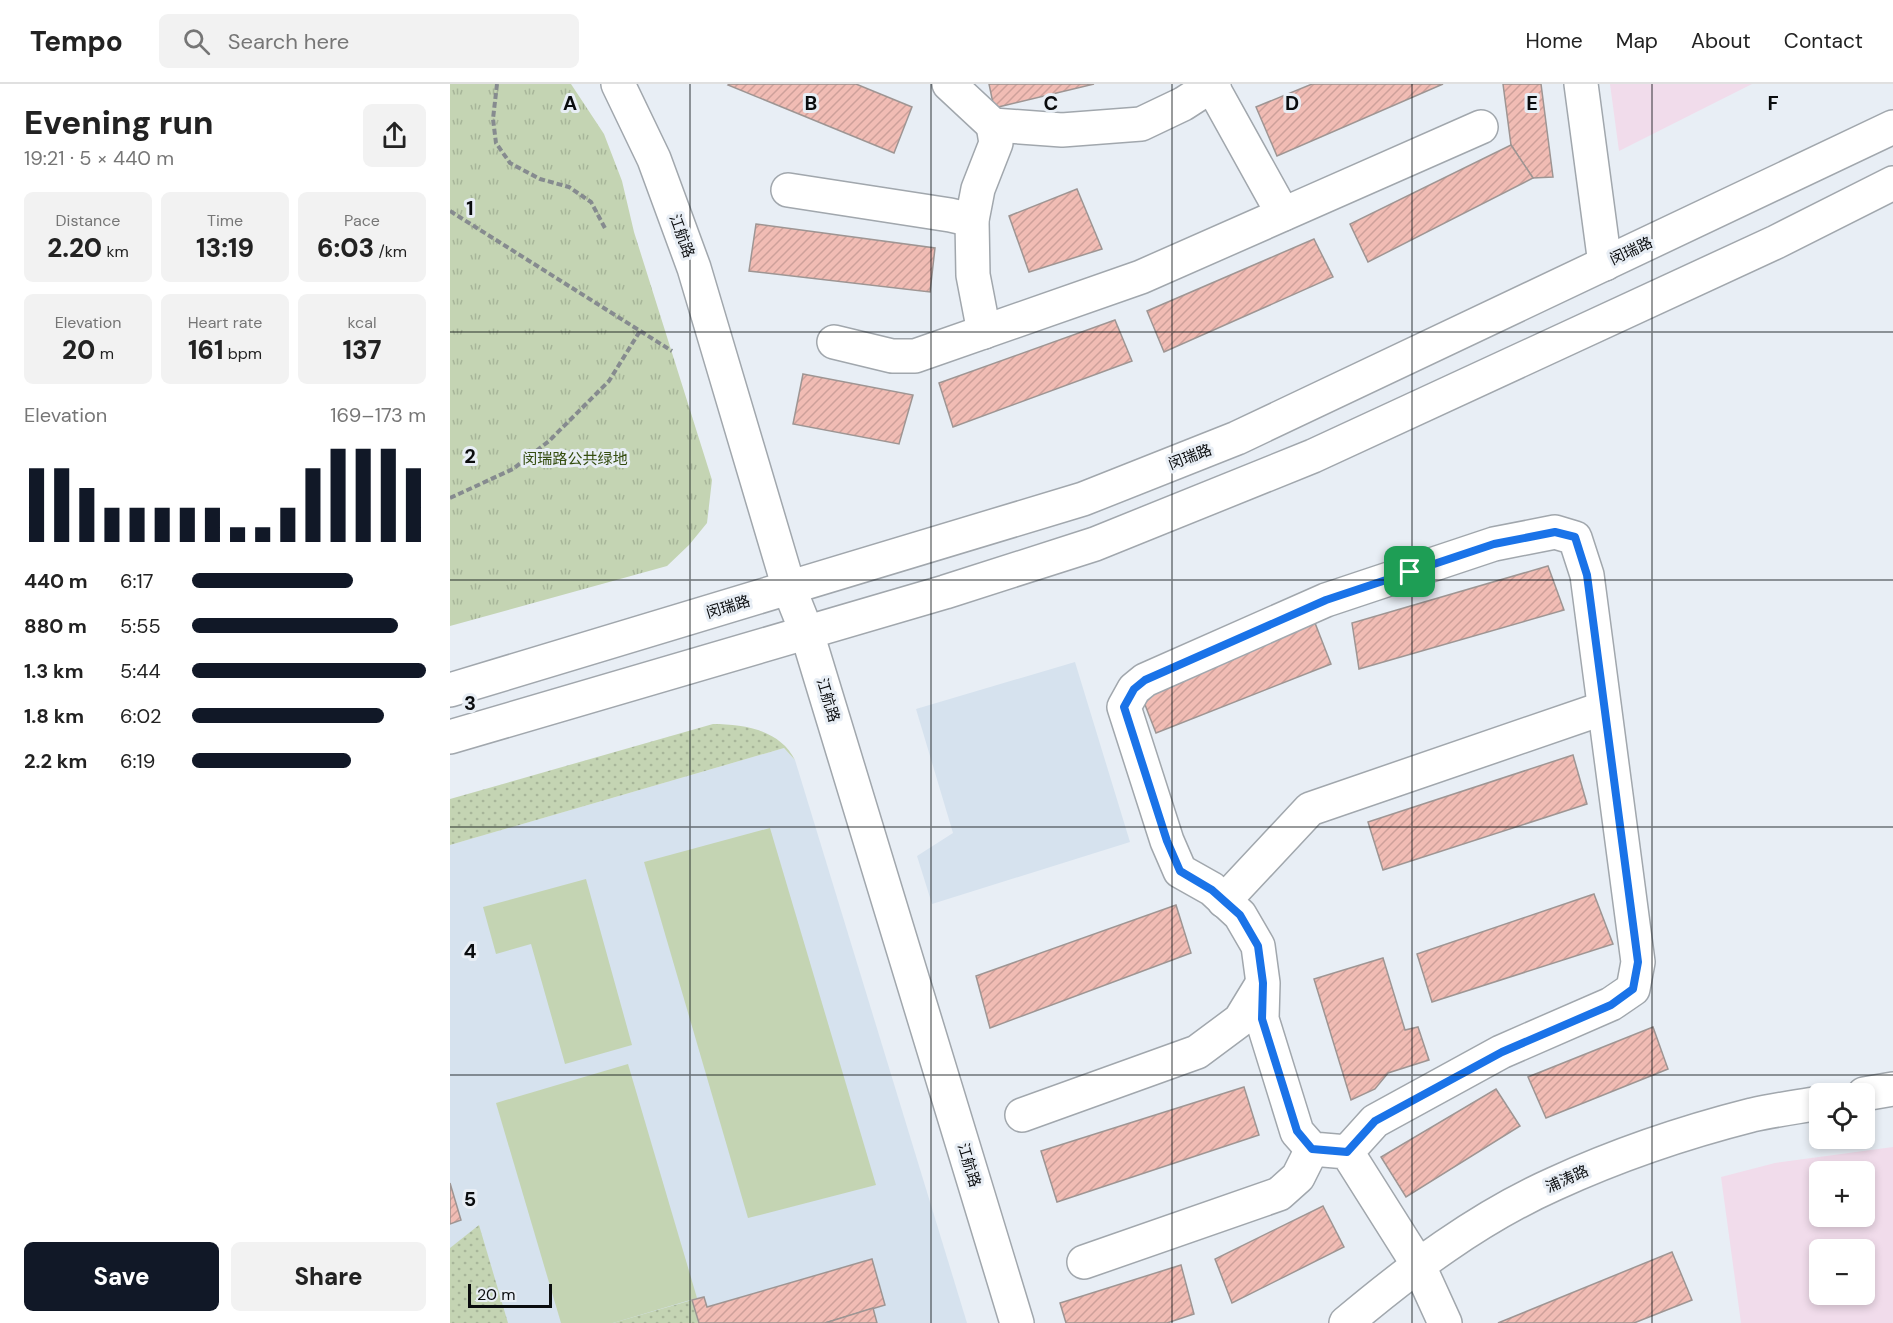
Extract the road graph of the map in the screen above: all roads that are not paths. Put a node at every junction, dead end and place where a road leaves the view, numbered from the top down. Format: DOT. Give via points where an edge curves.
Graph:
graph roads {
  1 [pos="618,84"];
  2 [pos="949,84"];
  3 [pos="1581,84"];
  4 [pos="1213,85"];
  5 [pos="993,125"];
  6 [pos="1481,127"];
  7 [pos="1893,127"];
  8 [pos="1893,183"];
  9 [pos="788,190"];
  10 [pos="1283,214"];
  11 [pos="972,220"];
  12 [pos="1605,264"];
  13 [pos="984,332"];
  14 [pos="834,342"];
  15 [pos="789,588"];
  16 [pos="807,633"];
  17 [pos="450,690"];
  18 [pos="1604,708"];
  19 [pos="450,737"];
  20 [pos="1224,901"];
  21 [pos="1263,983"];
  22 [pos="1893,1089"];
  23 [pos="1875,1092"];
  24 [pos="1809,1105"];
  25 [pos="1022,1115"];
  26 [pos="1312,1149"];
  27 [pos="1347,1152"];
  28 [pos="1084,1262"];
  29 [pos="1419,1266"];
  30 [pos="1017,1323"];
  31 [pos="1346,1323"];
  32 [pos="1445,1323"];
  1 -- 15 [label="main road, 江航路" via="654,159 694,268"];
  2 -- 5 [label="main road"];
  3 -- 12 [label="main road"];
  4 -- 5 [label="main road" via="1183,105 1141,124 1062,130"];
  4 -- 10 [label="main road"];
  5 -- 11 [label="main road" via="996,143 978,189"];
  6 -- 10 [label="main road"];
  7 -- 12 [label="main road, 闵瑞路"];
  8 -- 16 [label="main road" via="1776,242 1283,469 1095,544"];
  9 -- 11 [label="main road"];
  10 -- 13 [label="main road" via="1141,277"];
  11 -- 13 [label="main road" via="973,275"];
  12 -- 15 [label="main road, 闵瑞路" via="1238,438 1083,499"];
  13 -- 14 [label="main road" via="915,356 892,356"];
  15 -- 16 [label="main road, 江航路"];
  15 -- 17 [label="main road, 闵瑞路"];
  16 -- 19 [label="main road"];
  16 -- 30 [label="main road, 江航路"];
  18 -- 20 [label="main road" via="1310,808"];
  18 -- 20 [label="main road" via="1587,575 1575,537 1555,532 1494,544 1326,600 1145,680 1134,689 1124,707 1167,841 1180,871"];
  18 -- 27 [label="main road" via="1638,962 1633,989 1611,1005 1502,1052 1375,1121"];
  20 -- 21 [label="main road" via="1240,915 1258,946"];
  21 -- 25 [label="main road" via="1240,1020 1197,1052"];
  21 -- 26 [label="main road" via="1262,1019 1297,1131"];
  22 -- 23 [label="main road"];
  24 -- 29 [label="main road, 浦涛路" via="1752,1115 1638,1149 1553,1184 1484,1221"];
  26 -- 27 [label="main road"];
  26 -- 28 [label="main road" via="1298,1177 1279,1194"];
  27 -- 29 [label="main road"];
  29 -- 31 [label="main road, 浦涛路"];
  29 -- 32 [label="main road"];
}
